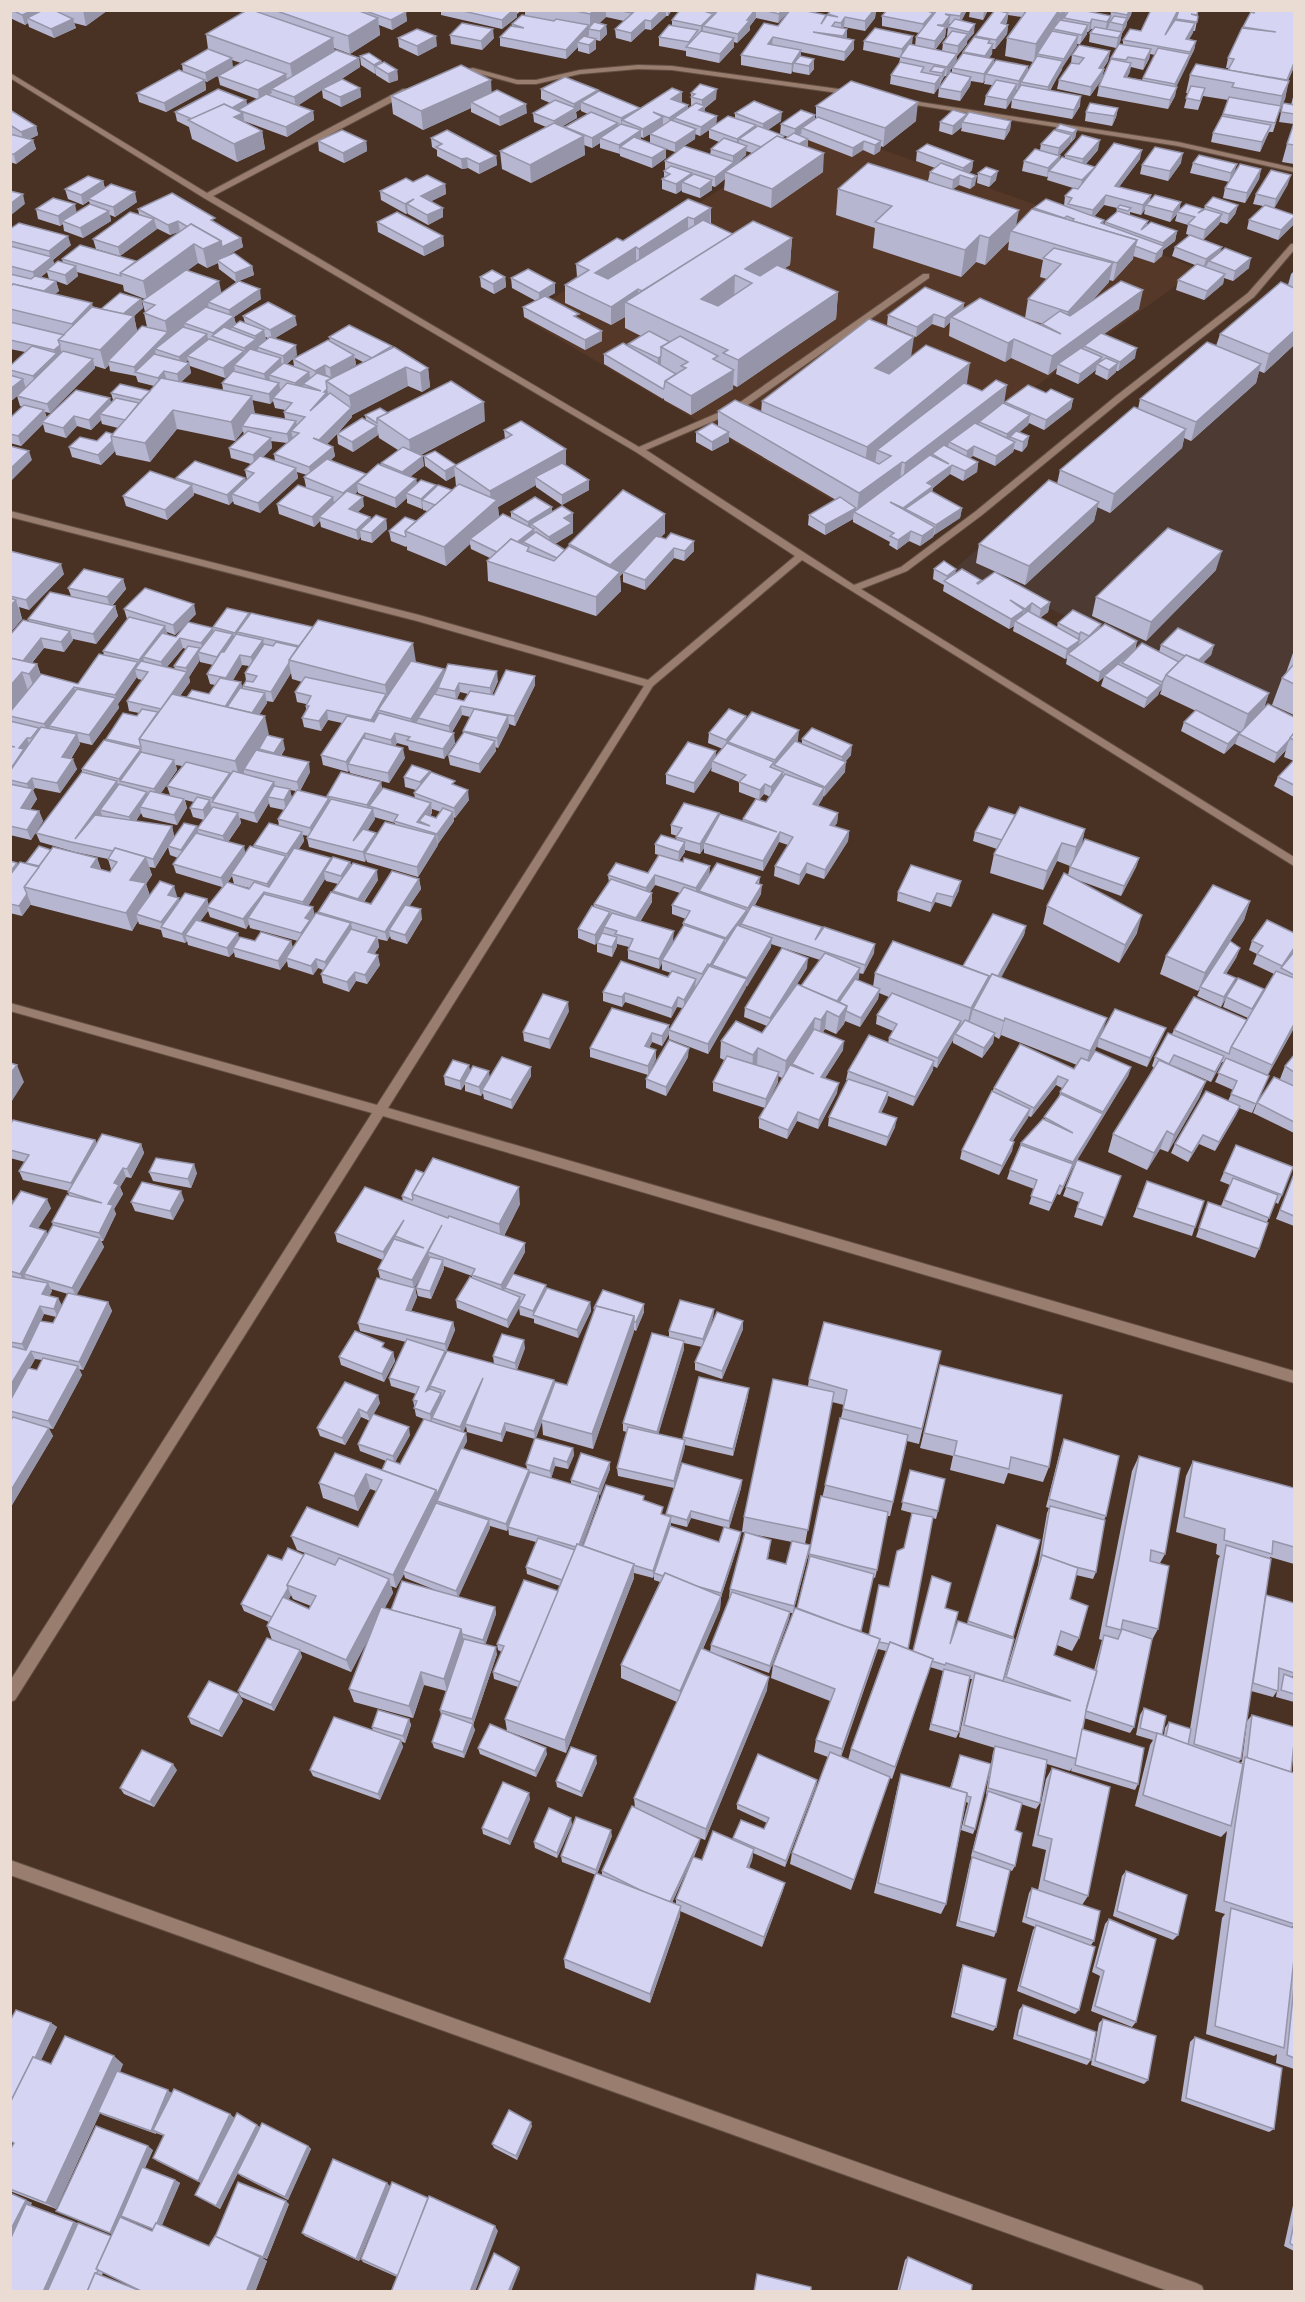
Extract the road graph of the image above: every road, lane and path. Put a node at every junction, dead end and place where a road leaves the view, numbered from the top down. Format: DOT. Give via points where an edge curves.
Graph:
graph roads {
  1 [pos="453,73"];
  2 [pos="10,75"];
  3 [pos="410,88"];
  4 [pos="857,94"];
  5 [pos="891,99"];
  6 [pos="1294,170"];
  7 [pos="207,196"];
  8 [pos="1294,246"];
  9 [pos="926,276"];
  10 [pos="639,450"];
  11 [pos="10,514"];
  12 [pos="801,556"];
  13 [pos="854,588"];
  14 [pos="650,684"];
  15 [pos="1294,862"];
  16 [pos="10,1007"];
  17 [pos="379,1110"];
  18 [pos="1294,1377"];
  19 [pos="10,1695"];
  20 [pos="10,1867"];
  21 [pos="1196,2292"];
  1 -- 4 [label="street" via="473,70 517,82 536,82 580,72 672,68"];
  2 -- 7 [label="street"];
  3 -- 7 [label="street"];
  5 -- 6 [label="street" via="1178,144"];
  7 -- 10 [label="street"];
  8 -- 13 [label="street" via="1251,295 979,513 904,569"];
  9 -- 10 [label="street" via="739,407"];
  10 -- 12 [label="street"];
  11 -- 14 [label="street" via="419,618"];
  12 -- 13 [label="street"];
  12 -- 14 [label="street"];
  13 -- 15 [label="street"];
  14 -- 17 [label="street"];
  16 -- 17 [label="street"];
  17 -- 18 [label="street"];
  17 -- 19 [label="street"];
  20 -- 21 [label="street"];
}
